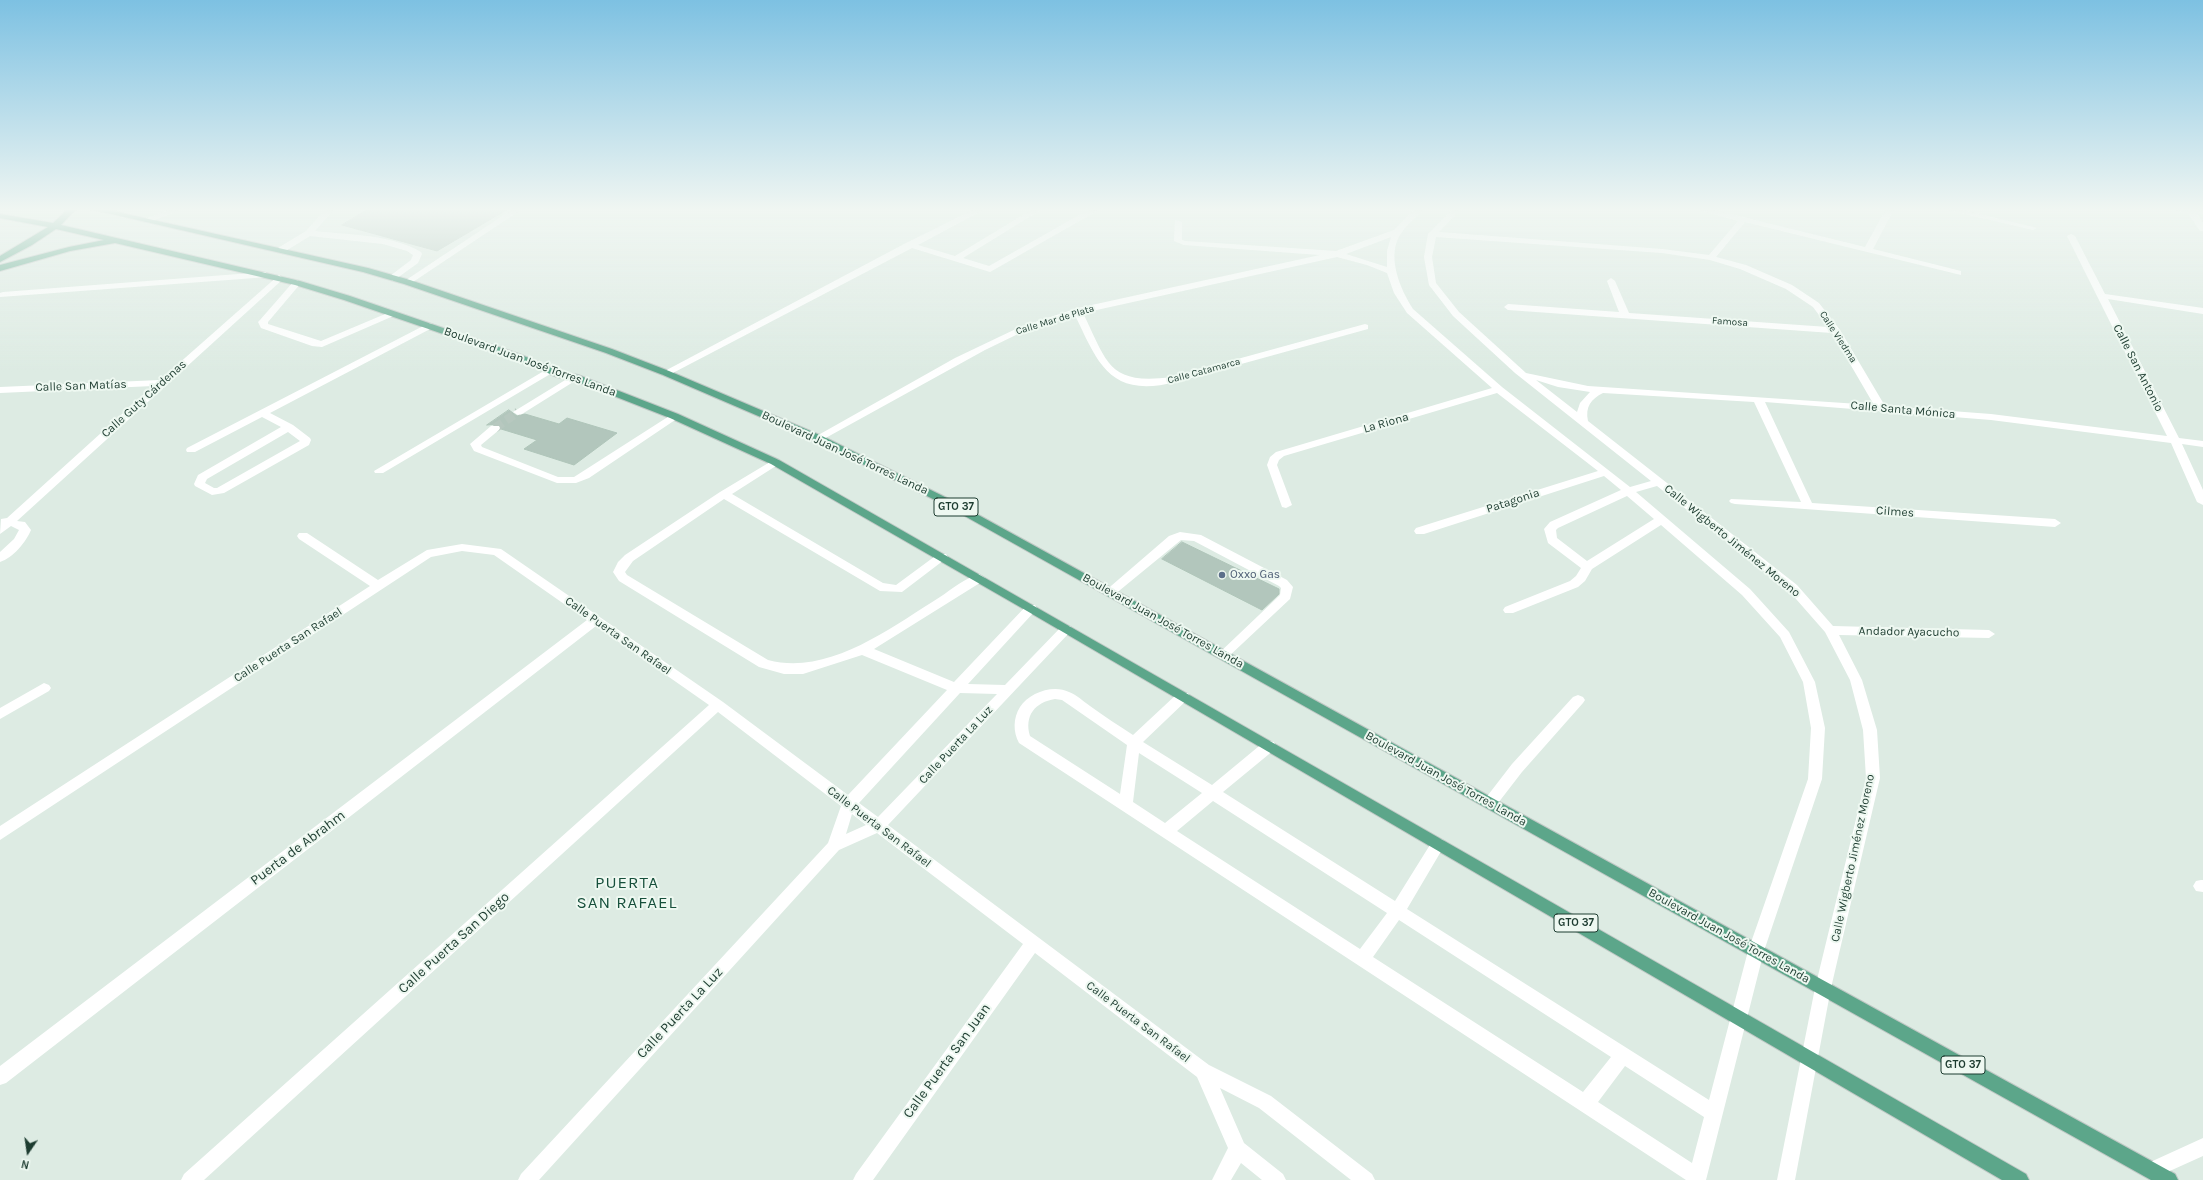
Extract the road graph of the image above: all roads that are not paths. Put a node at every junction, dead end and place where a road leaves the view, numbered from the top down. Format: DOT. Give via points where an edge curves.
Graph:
graph roads {
  1 [pos="14,264"];
  2 [pos="219,264"];
  3 [pos="337,264"];
  4 [pos="411,264"];
  5 [pos="434,264"];
  6 [pos="873,264"];
  7 [pos="969,264"];
  8 [pos="1002,264"];
  9 [pos="1291,264"];
  10 [pos="1372,264"];
  11 [pos="1391,264"];
  12 [pos="1429,264"];
  13 [pos="1733,264"];
  14 [pos="1923,264"];
  15 [pos="2086,264"];
  16 [pos="0,268"];
  17 [pos="1391,272"];
  18 [pos="1958,273"];
  19 [pos="265,275"];
  20 [pos="279,278"];
  21 [pos="393,278"];
  22 [pos="1611,281"];
  23 [pos="407,282"];
  24 [pos="297,283"];
  25 [pos="4,295"];
  26 [pos="2102,296"];
  27 [pos="1508,306"];
  28 [pos="1078,311"];
  29 [pos="2203,311"];
  30 [pos="393,314"];
  31 [pos="1624,315"];
  32 [pos="429,326"];
  33 [pos="1365,327"];
  34 [pos="1835,330"];
  35 [pos="549,370"];
  36 [pos="1518,371"];
  37 [pos="666,373"];
  38 [pos="575,377"];
  39 [pos="161,383"];
  40 [pos="1499,389"];
  41 [pos="0,390"];
  42 [pos="1602,390"];
  43 [pos="1758,399"];
  44 [pos="1881,408"];
  45 [pos="518,412"];
  46 [pos="262,413"];
  47 [pos="674,416"];
  48 [pos="1583,423"];
  49 [pos="289,427"];
  50 [pos="495,428"];
  51 [pos="818,438"];
  52 [pos="2174,439"];
  53 [pos="2203,444"];
  54 [pos="191,450"];
  55 [pos="776,462"];
  56 [pos="379,471"];
  57 [pos="1606,472"];
  58 [pos="1660,482"];
  59 [pos="1628,491"];
  60 [pos="724,494"];
  61 [pos="1735,501"];
  62 [pos="2203,502"];
  63 [pos="1286,505"];
  64 [pos="1808,506"];
  65 [pos="1662,519"];
  66 [pos="5,521"];
  67 [pos="2055,524"];
  68 [pos="0,530"];
  69 [pos="1420,531"];
  70 [pos="303,536"];
  71 [pos="942,557"];
  72 [pos="0,558"];
  73 [pos="1588,567"];
  74 [pos="979,578"];
  75 [pos="378,586"];
  76 [pos="1110,592"];
  77 [pos="1031,608"];
  78 [pos="1509,610"];
  79 [pos="596,620"];
  80 [pos="1066,629"];
  81 [pos="1830,630"];
  82 [pos="1989,634"];
  83 [pos="863,650"];
  84 [pos="1223,655"];
  85 [pos="44,688"];
  86 [pos="956,688"];
  87 [pos="1008,690"];
  88 [pos="1183,696"];
  89 [pos="1578,700"];
  90 [pos="718,705"];
  91 [pos="0,714"];
  92 [pos="1134,743"];
  93 [pos="1269,746"];
  94 [pos="1211,792"];
  95 [pos="1490,803"];
  96 [pos="848,804"];
  97 [pos="1125,805"];
  98 [pos="878,826"];
  99 [pos="1166,831"];
  100 [pos="0,834"];
  101 [pos="1438,844"];
  102 [pos="834,846"];
  103 [pos="1397,911"];
  104 [pos="1033,943"];
  105 [pos="1756,951"];
  106 [pos="1362,959"];
  107 [pos="1823,988"];
  108 [pos="1739,1018"];
  109 [pos="1623,1055"];
  110 [pos="1811,1059"];
  111 [pos="1203,1071"];
  112 [pos="0,1077"];
  113 [pos="1585,1104"];
  114 [pos="1714,1113"];
  115 [pos="2203,1147"];
  116 [pos="1238,1148"];
  117 [pos="2152,1170"];
  118 [pos="1697,1178"];
  119 [pos="190,1180"];
  120 [pos="526,1180"];
  121 [pos="862,1180"];
  122 [pos="1221,1180"];
  123 [pos="1278,1180"];
  124 [pos="1366,1180"];
  125 [pos="1786,1180"];
  126 [pos="2020,1180"];
  127 [pos="2169,1180"];
  1 -- 16 [label="main road"];
  2 -- 19 [label="main road, Boulevard Juan José Torres Landa / GTO 37"];
  3 -- 21 [label="main road, Boulevard Juan José Torres Landa / GTO 37"];
  4 -- 21 [label="street"];
  5 -- 23 [label="street"];
  6 -- 37 [label="street"];
  7 -- 8 [label="street" via="986,269"];
  9 -- 28 [label="street, Calle Mar de Plata"];
  10 -- 17 [label="street, Calle Mar de Plata"];
  11 -- 17 [label="street"];
  12 -- 36 [label="street, Calle Wigberto Jiménez Moreno" via="1432,283 1456,314"];
  13 -- 34 [label="street, Calle Viedma" via="1789,287 1816,305"];
  14 -- 18 [label="street"];
  15 -- 26 [label="street, Calle San Antonio"];
  17 -- 40 [label="street" via="1398,293 1410,311"];
  19 -- 20 [label="main road, Boulevard Juan José Torres Landa / GTO 37"];
  19 -- 25 [label="street"];
  20 -- 24 [label="main road, Boulevard Juan José Torres Landa / GTO 37"];
  20 -- 39 [label="street, Calle Guty Cárdenas"];
  21 -- 23 [label="main road, Boulevard Juan José Torres Landa / GTO 37"];
  22 -- 31 [label="street"];
  23 -- 37 [label="main road, Boulevard Juan José Torres Landa / GTO 37"];
  24 -- 30 [label="main road, Boulevard Juan José Torres Landa / GTO 37"];
  24 -- 30 [label="street" via="263,322 264,326 315,344 322,344"];
  26 -- 29 [label="street"];
  26 -- 52 [label="street, Calle San Antonio"];
  27 -- 31 [label="street, Famosa"];
  28 -- 33 [label="street, Calle Catamarca" via="1105,367 1115,376 1133,382 1155,384"];
  28 -- 51 [label="street, Calle Mar de Plata" via="1007,336"];
  30 -- 32 [label="main road, Boulevard Juan José Torres Landa / GTO 37"];
  31 -- 34 [label="street, Famosa"];
  32 -- 35 [label="main road, Boulevard Juan José Torres Landa / GTO 37"];
  32 -- 46 [label="street"];
  34 -- 44 [label="street, Calle Viedma"];
  35 -- 38 [label="main road, Boulevard Juan José Torres Landa / GTO 37"];
  35 -- 56 [label="street"];
  36 -- 42 [label="street, Calle Santa Mónica" via="1558,384"];
  36 -- 48 [label="street, Calle Wigberto Jiménez Moreno"];
  37 -- 51 [label="main road, Boulevard Juan José Torres Landa / GTO 37"];
  38 -- 45 [label="street"];
  38 -- 47 [label="main road, Boulevard Juan José Torres Landa / GTO 37"];
  39 -- 41 [label="street, Calle San Matías"];
  39 -- 66 [label="street, Calle Guty Cárdenas"];
  40 -- 57 [label="street"];
  40 -- 63 [label="street, La Riona" via="1280,454 1274,458 1272,465"];
  42 -- 43 [label="street, Calle Santa Mónica"];
  42 -- 48 [label="street" via="1584,403 1581,416"];
  43 -- 44 [label="street, Calle Santa Mónica"];
  43 -- 64 [label="street"];
  44 -- 52 [label="street, Calle Santa Mónica" via="1991,417"];
  46 -- 49 [label="street"];
  46 -- 54 [label="street"];
  47 -- 50 [label="street" via="585,476 568,481 558,480 478,449 475,444"];
  47 -- 55 [label="main road, Boulevard Juan José Torres Landa / GTO 37"];
  48 -- 58 [label="street, Calle Wigberto Jiménez Moreno"];
  49 -- 49 [label="street" via="202,477 198,484 212,492 220,491 300,447 306,440"];
  51 -- 76 [label="main road, Boulevard Juan José Torres Landa / GTO 37" via="949,503"];
  52 -- 53 [label="street, Calle Santa Mónica"];
  52 -- 62 [label="street, Calle San Antonio"];
  55 -- 60 [label="street"];
  55 -- 71 [label="main road, Boulevard Juan José Torres Landa / GTO 37"];
  57 -- 59 [label="street"];
  57 -- 69 [label="street, Patagonia"];
  58 -- 59 [label="street"];
  58 -- 81 [label="street, Calle Wigberto Jiménez Moreno" via="1793,588"];
  59 -- 65 [label="street"];
  59 -- 73 [label="street" via="1550,529 1552,540"];
  60 -- 71 [label="street" via="880,587 898,589"];
  60 -- 83 [label="street" via="629,558 619,572 623,578 764,664 784,669 804,669"];
  61 -- 64 [label="street, Cilmes"];
  64 -- 67 [label="street, Cilmes"];
  65 -- 73 [label="street"];
  65 -- 105 [label="street" via="1746,592 1785,635 1809,682 1818,728 1815,779"];
  66 -- 68 [label="street, Calle Guty Cárdenas"];
  66 -- 72 [label="street" via="22,525 25,530 24,535"];
  70 -- 75 [label="street"];
  71 -- 74 [label="main road, Boulevard Juan José Torres Landa / GTO 37"];
  73 -- 78 [label="street" via="1581,578 1564,590"];
  74 -- 77 [label="main road, Boulevard Juan José Torres Landa / GTO 37"];
  74 -- 83 [label="street"];
  75 -- 79 [label="street, Calle Puerta San Rafael" via="427,554 455,547 474,548 497,552"];
  75 -- 100 [label="street, Calle Puerta San Rafael"];
  76 -- 84 [label="main road, Boulevard Juan José Torres Landa / GTO 37"];
  76 -- 84 [label="street" via="1173,539 1180,536 1197,538 1283,583 1287,587 1286,596"];
  77 -- 80 [label="main road, Boulevard Juan José Torres Landa / GTO 37"];
  77 -- 86 [label="street, Calle Puerta La Luz"];
  79 -- 90 [label="street, Calle Puerta San Rafael"];
  79 -- 112 [label="street, Puerta de Abrahm"];
  80 -- 87 [label="street, Calle Puerta La Luz"];
  80 -- 88 [label="main road, Boulevard Juan José Torres Landa / GTO 37"];
  81 -- 82 [label="street, Andador Ayacucho"];
  81 -- 107 [label="street, Calle Wigberto Jiménez Moreno" via="1856,680 1870,730 1873,778"];
  83 -- 86 [label="street"];
  84 -- 95 [label="main road, Boulevard Juan José Torres Landa / GTO 37"];
  85 -- 91 [label="street"];
  86 -- 87 [label="street"];
  86 -- 96 [label="street, Calle Puerta La Luz"];
  87 -- 98 [label="street, Calle Puerta La Luz"];
  88 -- 92 [label="street"];
  88 -- 93 [label="main road, Boulevard Juan José Torres Landa / GTO 37"];
  89 -- 95 [label="street" via="1517,768"];
  90 -- 96 [label="street, Calle Puerta San Rafael"];
  90 -- 119 [label="street, Calle Puerta San Diego"];
  92 -- 94 [label="street"];
  92 -- 97 [label="street"];
  92 -- 97 [label="street" via="1065,695 1055,693 1038,697 1023,714 1020,722 1024,739"];
  93 -- 94 [label="street"];
  93 -- 101 [label="main road, Boulevard Juan José Torres Landa / GTO 37"];
  94 -- 99 [label="street"];
  94 -- 103 [label="street"];
  95 -- 105 [label="main road, Boulevard Juan José Torres Landa / GTO 37"];
  96 -- 98 [label="street, Calle Puerta San Rafael"];
  96 -- 102 [label="street, Calle Puerta La Luz"];
  97 -- 99 [label="street"];
  98 -- 102 [label="street, Calle Puerta La Luz"];
  98 -- 104 [label="street, Calle Puerta San Rafael"];
  99 -- 106 [label="street"];
  101 -- 103 [label="street"];
  101 -- 108 [label="main road, Boulevard Juan José Torres Landa / GTO 37"];
  102 -- 120 [label="street, Calle Puerta La Luz"];
  103 -- 106 [label="street"];
  103 -- 109 [label="street"];
  104 -- 111 [label="street, Calle Puerta San Rafael"];
  104 -- 121 [label="street, Calle Puerta San Juan"];
  105 -- 107 [label="main road, Boulevard Juan José Torres Landa / GTO 37"];
  105 -- 108 [label="street"];
  106 -- 113 [label="street"];
  107 -- 110 [label="street, Calle Wigberto Jiménez Moreno"];
  107 -- 117 [label="main road, Boulevard Juan José Torres Landa / GTO 37"];
  108 -- 110 [label="main road, Boulevard Juan José Torres Landa / GTO 37"];
  108 -- 114 [label="street"];
  109 -- 113 [label="street"];
  109 -- 114 [label="street"];
  110 -- 125 [label="street, Calle Wigberto Jiménez Moreno"];
  110 -- 126 [label="main road, Boulevard Juan José Torres Landa / GTO 37"];
  111 -- 116 [label="street, Calle Puerta San Rafael"];
  111 -- 124 [label="street, Calle Puerta San Rafael" via="1265,1102"];
  113 -- 118 [label="street"];
  114 -- 118 [label="street"];
  115 -- 117 [label="street"];
  116 -- 122 [label="street"];
  116 -- 123 [label="street, Calle Puerta San Rafael"];
  117 -- 127 [label="main road, Boulevard Juan José Torres Landa / GTO 37"];
}
